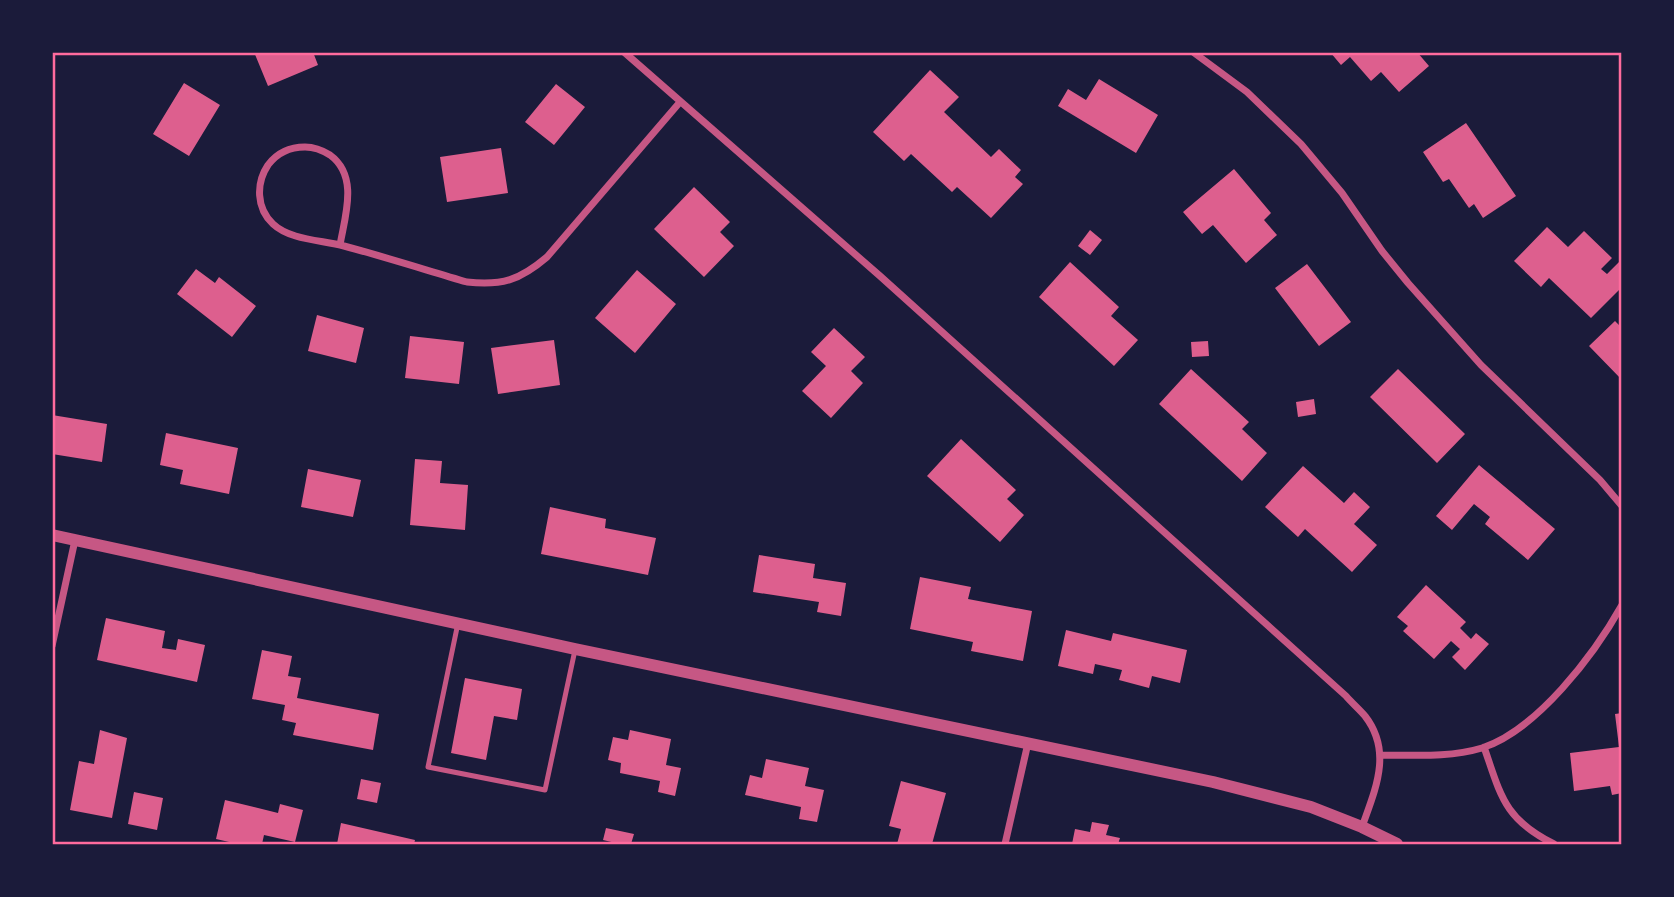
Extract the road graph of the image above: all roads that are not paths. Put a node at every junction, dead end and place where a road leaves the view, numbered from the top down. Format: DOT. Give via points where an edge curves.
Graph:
graph roads {
  1 [pos="624,52"];
  2 [pos="1193,52"];
  3 [pos="680,102"];
  4 [pos="340,245"];
  5 [pos="1622,506"];
  6 [pos="52,535"];
  7 [pos="75,540"];
  8 [pos="1622,605"];
  9 [pos="458,623"];
  10 [pos="52,646"];
  11 [pos="575,649"];
  12 [pos="1028,743"];
  13 [pos="1485,747"];
  14 [pos="1381,755"];
  15 [pos="1362,827"];
  16 [pos="1005,845"];
  17 [pos="1397,845"];
  18 [pos="1554,845"];
  1 -- 3 [label="street"];
  2 -- 5 [label="street" via="1247,92 1301,144 1417,293 1481,365"];
  3 -- 4 [label="street" via="547,257 524,275 498,283 467,282"];
  3 -- 14 [label="street" via="1346,696 1370,723"];
  4 -- 4 [label="street" via="292,235 265,214 260,181 280,154 313,148 324,151 342,167 349,190"];
  6 -- 7 [label="street"];
  7 -- 9 [label="street"];
  7 -- 10 [label="street"];
  8 -- 13 [label="street" via="1591,653 1548,702 1527,722"];
  9 -- 11 [label="street"];
  9 -- 11 [label="lane" via="428,767 545,790"];
  11 -- 12 [label="street"];
  12 -- 15 [label="street" via="1278,797"];
  12 -- 16 [label="street"];
  13 -- 14 [label="street" via="1444,754"];
  13 -- 18 [label="street" via="1515,817"];
  14 -- 15 [label="street" via="1379,780"];
  15 -- 17 [label="street"];
}
